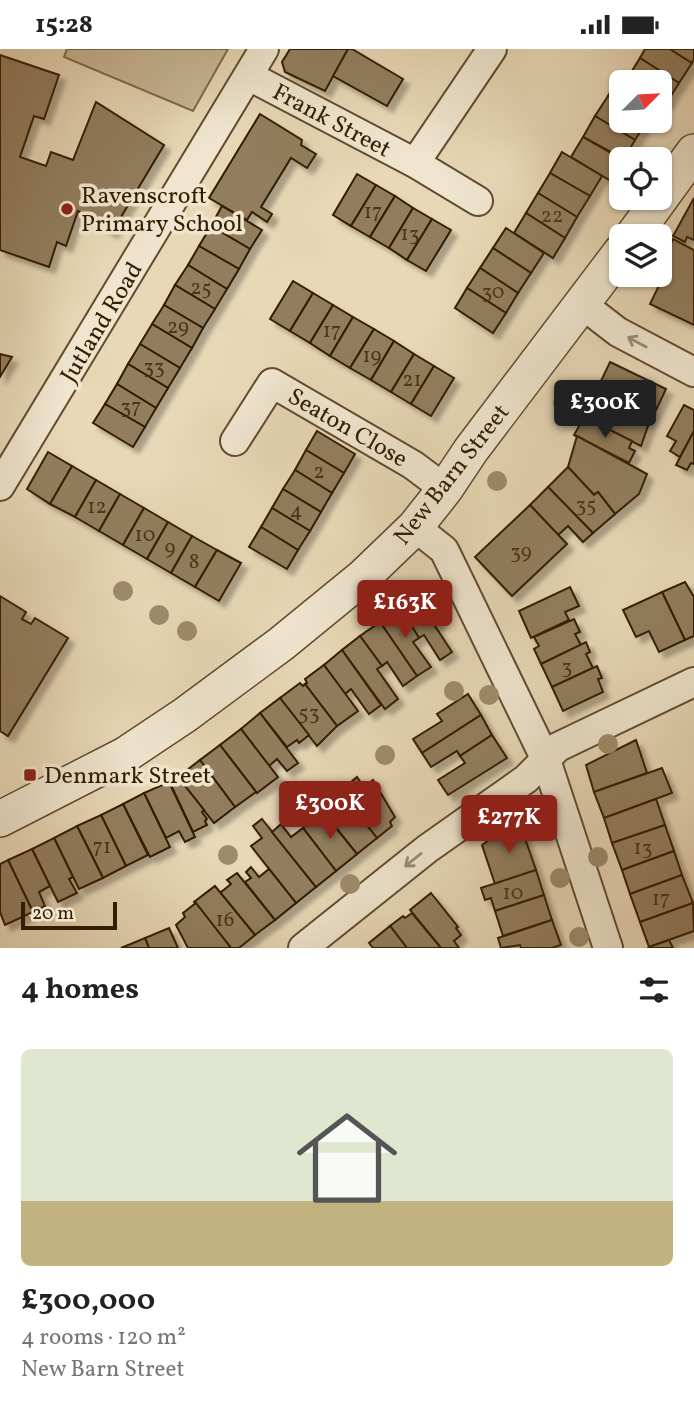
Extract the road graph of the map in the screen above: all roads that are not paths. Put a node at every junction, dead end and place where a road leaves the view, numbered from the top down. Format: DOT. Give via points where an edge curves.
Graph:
graph roads {
  1 [pos="264,49"];
  2 [pos="492,49"];
  3 [pos="249,76"];
  4 [pos="694,152"];
  5 [pos="415,163"];
  6 [pos="478,201"];
  7 [pos="642,224"];
  8 [pos="609,269"];
  9 [pos="583,305"];
  10 [pos="694,372"];
  11 [pos="235,441"];
  12 [pos="0,487"];
  13 [pos="445,489"];
  14 [pos="415,527"];
  15 [pos="694,682"];
  16 [pos="546,760"];
  17 [pos="0,819"];
  18 [pos="303,948"];
  19 [pos="608,948"];
  1 -- 3 [label="street, Jutland Road"];
  2 -- 5 [label="street, Frank Street"];
  3 -- 5 [label="street, Frank Street"];
  3 -- 12 [label="street, Jutland Road"];
  4 -- 7 [label="street"];
  5 -- 6 [label="street, Frank Street"];
  8 -- 9 [label="street, New Barn Street"];
  10 -- 9 [label="street, one-way" via="618,332"];
  9 -- 13 [label="street, New Barn Street"];
  11 -- 13 [label="street, Seaton Close" via="272,383 414,465"];
  13 -- 14 [label="street, New Barn Street"];
  14 -- 16 [label="street" via="444,550"];
  14 -- 17 [label="street, New Barn Street" via="343,594 185,715 125,755"];
  15 -- 16 [label="street" via="558,747"];
  16 -- 18 [label="street, one-way"];
  16 -- 19 [label="street"];
}
